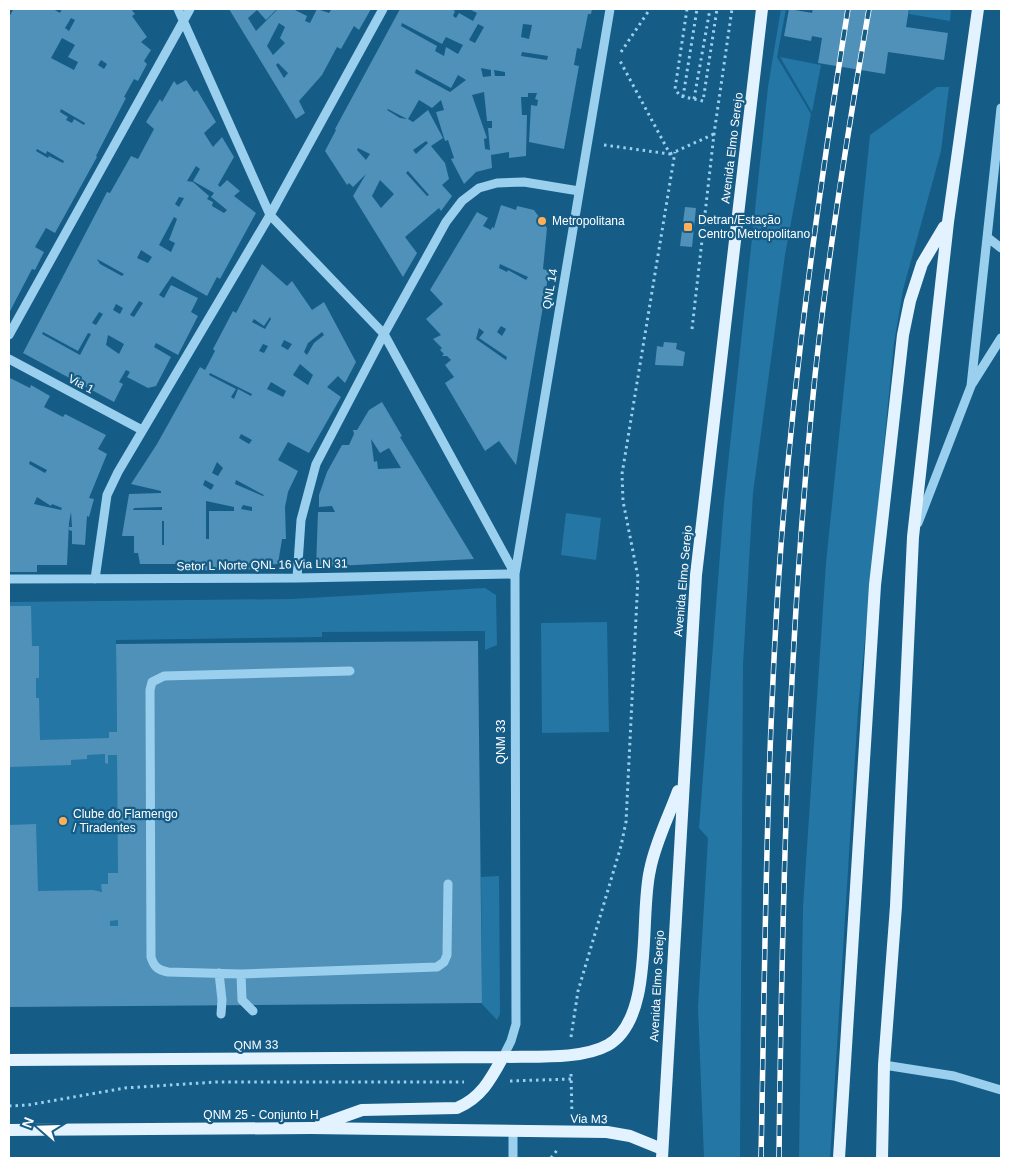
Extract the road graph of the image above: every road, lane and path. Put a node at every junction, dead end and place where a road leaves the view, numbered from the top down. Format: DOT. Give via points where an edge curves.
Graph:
graph roads {
  1 [pos="178,9"];
  2 [pos="190,9"];
  3 [pos="383,9"];
  4 [pos="610,9"];
  5 [pos="650,9"];
  6 [pos="687,9"];
  7 [pos="697,9"];
  8 [pos="710,9"];
  9 [pos="716,9"];
  10 [pos="721,9"];
  11 [pos="732,9"];
  12 [pos="762,9"];
  13 [pos="978,9"];
  14 [pos="184,21"];
  15 [pos="618,56"];
  16 [pos="617,65"];
  17 [pos="683,97"];
  18 [pos="694,99"];
  19 [pos="1001,108"];
  20 [pos="714,134"];
  21 [pos="605,136"];
  22 [pos="675,152"];
  23 [pos="670,154"];
  24 [pos="579,190"];
  25 [pos="270,215"];
  26 [pos="948,222"];
  27 [pos="986,237"];
  28 [pos="1001,248"];
  29 [pos="692,329"];
  30 [pos="384,334"];
  31 [pos="9,335"];
  32 [pos="1001,338"];
  33 [pos="9,359"];
  34 [pos="971,386"];
  35 [pos="142,430"];
  36 [pos="912,538"];
  37 [pos="515,574"];
  38 [pos="297,578"];
  39 [pos="9,579"];
  40 [pos="95,579"];
  41 [pos="350,671"];
  42 [pos="683,777"];
  43 [pos="448,884"];
  44 [pos="219,973"];
  45 [pos="240,974"];
  46 [pos="253,1012"];
  47 [pos="221,1014"];
  48 [pos="570,1055"];
  49 [pos="503,1057"];
  50 [pos="42,1059"];
  51 [pos="9,1060"];
  52 [pos="884,1064"];
  53 [pos="9,1069"];
  54 [pos="572,1079"];
  55 [pos="489,1082"];
  56 [pos="1001,1090"];
  57 [pos="9,1106"];
  58 [pos="311,1128"];
  59 [pos="9,1130"];
  60 [pos="513,1130"];
  61 [pos="572,1132"];
  62 [pos="662,1154"];
  63 [pos="514,1158"];
  64 [pos="839,1158"];
  65 [pos="882,1158"];
  1 -- 14 [label="street"];
  2 -- 14 [label="street"];
  3 -- 25 [label="street"];
  4 -- 24 [label="street, QNL 14"];
  5 -- 15 [label="path"];
  6 -- 17 [label="path" via="675,89"];
  7 -- 17 [label="path"];
  8 -- 18 [label="path"];
  9 -- 10 [label="path"];
  9 -- 18 [label="path" via="703,101"];
  11 -- 20 [label="path"];
  12 -- 42 [label="main road, Avenida Elmo Serejo" via="696,574"];
  13 -- 26 [label="main road"];
  14 -- 25 [label="street"];
  14 -- 31 [label="street"];
  15 -- 16 [label="path"];
  15 -- 23 [label="path"];
  17 -- 18 [label="path"];
  19 -- 27 [label="street"];
  20 -- 22 [label="path"];
  20 -- 29 [label="path"];
  21 -- 23 [label="path" via="604,145"];
  22 -- 23 [label="path"];
  22 -- 48 [label="path" via="622,474 623,501 638,577 626,822 578,991"];
  24 -- 30 [label="street" via="524,182 497,183 479,188 462,201 446,222"];
  24 -- 37 [label="street, QNL 14"];
  25 -- 30 [label="street"];
  25 -- 35 [label="street"];
  26 -- 36 [label="main road"];
  26 -- 64 [label="main road" via="922,264 910,300 902,344 875,585"];
  27 -- 28 [label="street"];
  27 -- 34 [label="street"];
  30 -- 37 [label="street"];
  30 -- 38 [label="street" via="316,464 301,520"];
  32 -- 34 [label="street"];
  33 -- 35 [label="street, Via 1"];
  34 -- 36 [label="street"];
  35 -- 40 [label="street" via="108,495"];
  36 -- 52 [label="main road" via="896,906"];
  37 -- 38 [label="street, Setor L Norte QNL 16 Via LN 31"];
  37 -- 49 [label="street, QNM 33" via="516,1024"];
  38 -- 40 [label="street, Setor L Norte QNL 16 Via LN 31"];
  39 -- 40 [label="street, Setor L Norte QNL 16 Via LN 31"];
  41 -- 44 [label="street" via="164,676 152,682 149,699 151,957 154,965 168,972"];
  42 -- 48 [label="main road, QNM 33" via="650,870 640,988 632,1010 626,1024 610,1044 599,1050"];
  42 -- 62 [label="main road, Avenida Elmo Serejo"];
  43 -- 45 [label="street" via="447,955 437,967"];
  44 -- 45 [label="street"];
  44 -- 47 [label="street"];
  45 -- 46 [label="street" via="242,1000"];
  48 -- 49 [label="main road, QNM 33"];
  48 -- 54 [label="path"];
  49 -- 50 [label="main road, QNM 33"];
  49 -- 55 [label="main road"];
  50 -- 51 [label="main road, QNM 33"];
  50 -- 53 [label="main road"];
  52 -- 56 [label="street" via="954,1076"];
  52 -- 65 [label="main road"];
  54 -- 55 [label="path"];
  54 -- 61 [label="path"];
  55 -- 57 [label="path" via="216,1082 125,1088"];
  55 -- 58 [label="main road" via="475,1098 457,1108 362,1110"];
  58 -- 59 [label="main road, QNM 25 - Conjunto H"];
  58 -- 60 [label="main road, QNM 25 - Conjunto H"];
  60 -- 61 [label="main road, Via M3"];
  60 -- 63 [label="street"];
  61 -- 62 [label="main road, Via M3" via="630,1136"];
}
